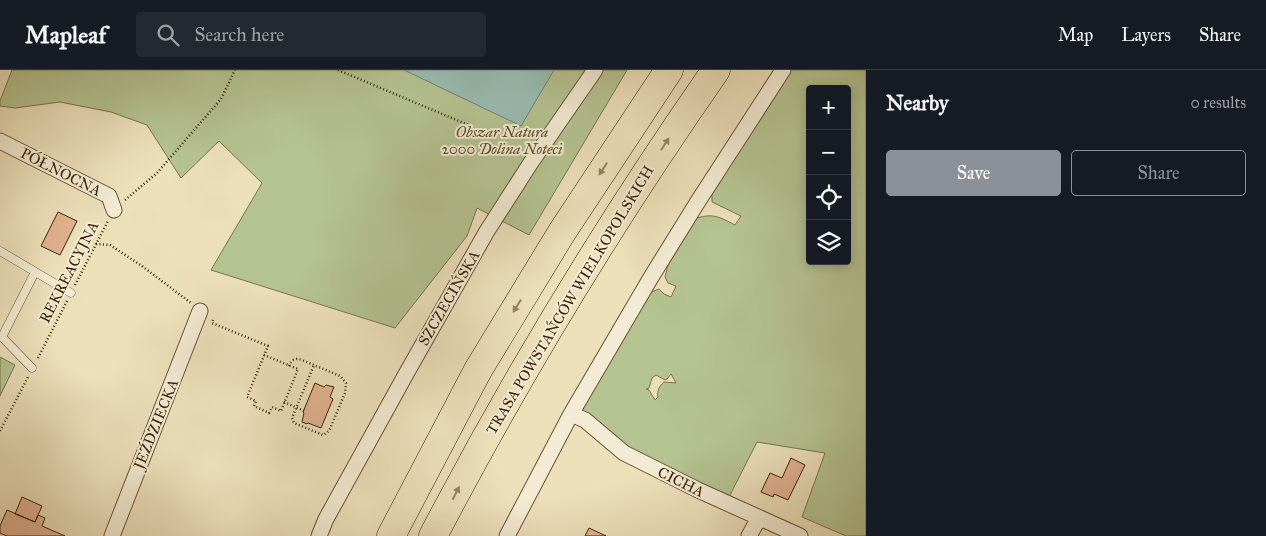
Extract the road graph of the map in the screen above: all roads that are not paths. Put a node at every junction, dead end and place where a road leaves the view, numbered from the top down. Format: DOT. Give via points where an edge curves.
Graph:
graph roads {
  1 [pos="595,70"];
  2 [pos="669,70"];
  3 [pos="716,70"];
  4 [pos="783,70"];
  5 [pos="0,141"];
  6 [pos="114,210"];
  7 [pos="0,251"];
  8 [pos="35,272"];
  9 [pos="72,293"];
  10 [pos="207,314"];
  11 [pos="32,368"];
  12 [pos="571,414"];
  13 [pos="759,518"];
  14 [pos="112,536"];
  15 [pos="319,536"];
  16 [pos="390,536"];
  17 [pos="433,536"];
  18 [pos="507,536"];
  19 [pos="749,536"];
  20 [pos="800,536"];
  1 -- 15 [label="street, SZCZECIŃSKA" via="487,231"];
  2 -- 16 [label="highway, one-way" via="562,232 478,370"];
  17 -- 3 [label="highway, TRASA POWSTAŃCÓW WIELKOPOLSKICH, one-way" via="513,389 598,248"];
  4 -- 12 [label="street" via="655,270"];
  5 -- 6 [label="street, PÓŁNOCNA" via="109,196"];
  7 -- 8 [label="lane"];
  8 -- 9 [label="lane"];
  8 -- 11 [label="lane" via="2,337"];
  10 -- 14 [label="street, JEŹDZIECKA"];
  12 -- 13 [label="street, CICHA" via="585,420 624,453"];
  12 -- 18 [label="street"];
  13 -- 19 [label="street"];
  13 -- 20 [label="street, CICHA"];
}
